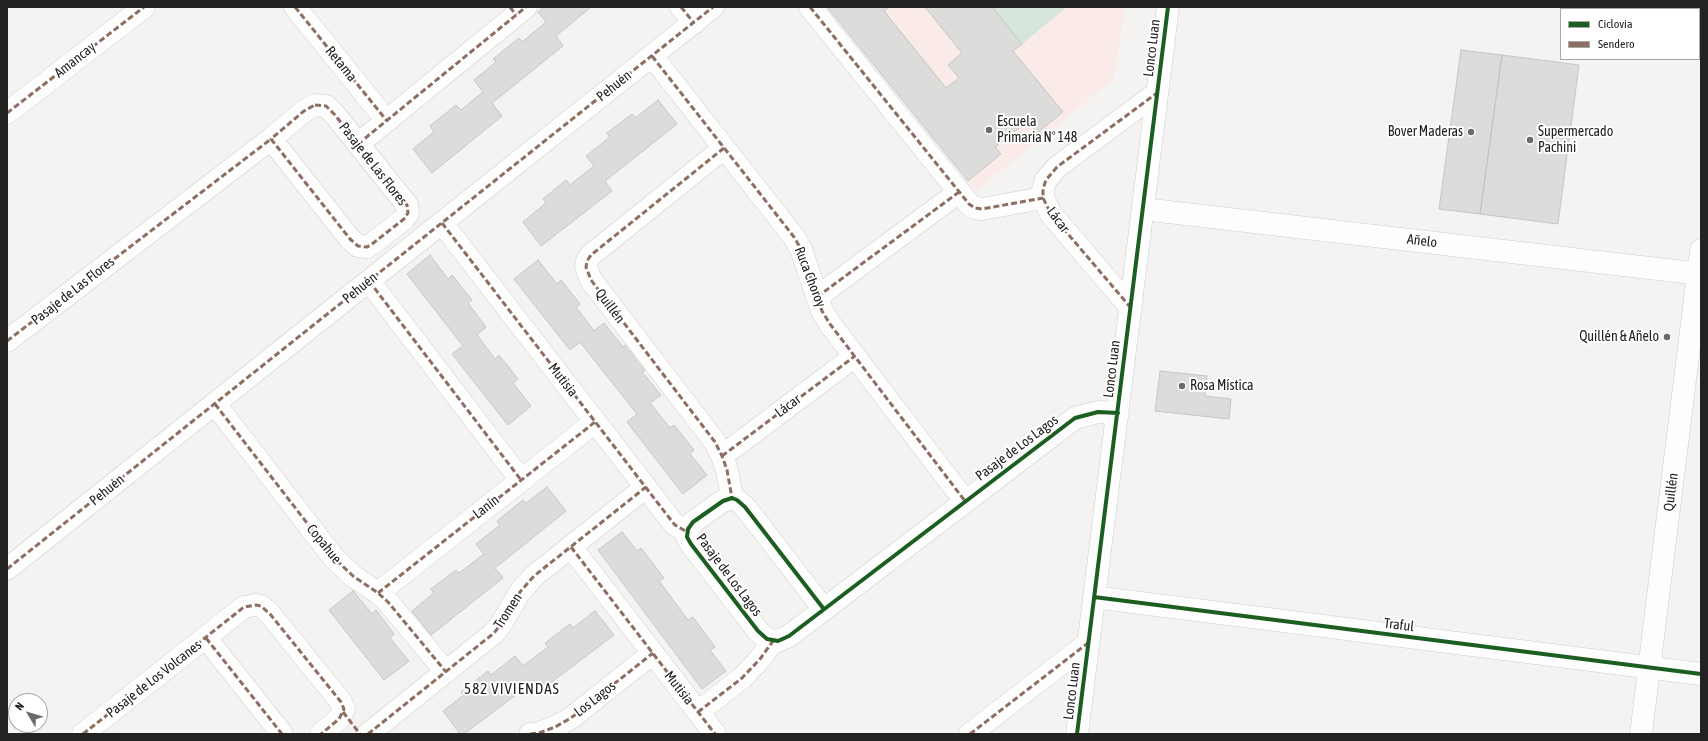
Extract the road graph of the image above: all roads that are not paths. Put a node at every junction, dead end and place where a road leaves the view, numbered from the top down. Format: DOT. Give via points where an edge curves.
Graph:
graph roads {
  1 [pos="144,7"];
  2 [pos="295,7"];
  3 [pos="713,7"];
  4 [pos="810,7"];
  5 [pos="1168,7"];
  6 [pos="517,10"];
  7 [pos="687,15"];
  8 [pos="652,56"];
  9 [pos="1157,93"];
  10 [pos="7,113"];
  11 [pos="387,121"];
  12 [pos="271,139"];
  13 [pos="358,144"];
  14 [pos="724,148"];
  15 [pos="959,192"];
  16 [pos="1043,198"];
  17 [pos="1143,209"];
  18 [pos="442,223"];
  19 [pos="1701,250"];
  20 [pos="1700,274"];
  21 [pos="369,281"];
  22 [pos="817,297"];
  23 [pos="1131,308"];
  24 [pos="7,341"];
  25 [pos="854,356"];
  26 [pos="215,404"];
  27 [pos="1118,413"];
  28 [pos="595,422"];
  29 [pos="722,456"];
  30 [pos="521,480"];
  31 [pos="646,487"];
  32 [pos="732,498"];
  33 [pos="965,501"];
  34 [pos="687,532"];
  35 [pos="571,547"];
  36 [pos="7,569"];
  37 [pos="378,593"];
  38 [pos="1094,597"];
  39 [pos="823,608"];
  40 [pos="206,638"];
  41 [pos="773,641"];
  42 [pos="1088,644"];
  43 [pos="653,653"];
  44 [pos="1649,668"];
  45 [pos="446,672"];
  46 [pos="1701,674"];
  47 [pos="343,712"];
  48 [pos="698,712"];
  49 [pos="82,734"];
  50 [pos="282,734"];
  51 [pos="321,734"];
  52 [pos="360,734"];
  53 [pos="368,734"];
  54 [pos="530,734"];
  55 [pos="715,734"];
  56 [pos="970,734"];
  57 [pos="1077,734"];
  58 [pos="1641,734"];
  1 -- 10 [label="street, Amancay"];
  2 -- 11 [label="street, Retama"];
  3 -- 7 [label="street, Pehuén"];
  4 -- 15 [label="street"];
  5 -- 9 [label="street, Lonco Luan"];
  6 -- 11 [label="street"];
  7 -- 8 [label="street, Pehuén"];
  8 -- 14 [label="street, Ruca Choroy"];
  8 -- 18 [label="street, Pehuén"];
  9 -- 16 [label="street, Lácar" via="1057,167 1046,180"];
  9 -- 17 [label="street, Lonco Luan"];
  11 -- 13 [label="street"];
  12 -- 13 [label="street, Pasaje de Las Flores" via="309,108 320,105 326,106 335,115"];
  12 -- 13 [label="street, Pasaje de Las Flores" via="350,239 358,246 367,247 401,222 409,209"];
  12 -- 24 [label="street, Pasaje de Las Flores"];
  14 -- 22 [label="street, Ruca Choroy" via="798,243"];
  14 -- 29 [label="street, Quillén" via="591,254 586,267 591,280 715,442"];
  15 -- 16 [label="street" via="969,204 982,210"];
  15 -- 22 [label="street"];
  16 -- 23 [label="street, Lácar" via="1051,214"];
  17 -- 20 [label="street, Añelo"];
  17 -- 23 [label="street, Lonco Luan"];
  18 -- 21 [label="street, Pehuén"];
  18 -- 28 [label="street, Mutisia"];
  19 -- 20 [label="street, Quillén"];
  20 -- 44 [label="street, Quillén"];
  21 -- 26 [label="street, Pehuén"];
  21 -- 30 [label="street"];
  22 -- 25 [label="street, Ruca Choroy" via="830,324"];
  23 -- 27 [label="street, Lonco Luan"];
  25 -- 29 [label="street, Lácar"];
  25 -- 33 [label="street, Ruca Choroy"];
  26 -- 36 [label="street, Pehuén"];
  26 -- 37 [label="street, Copahue" via="334,558 353,576"];
  27 -- 33 [label="street, Pasaje de Los Lagos" via="1098,412 1075,418"];
  27 -- 38 [label="street, Lonco Luan"];
  28 -- 30 [label="street, Lanín"];
  28 -- 31 [label="street, Mutisia"];
  29 -- 32 [label="street, Quillén"];
  30 -- 37 [label="street, Lanín"];
  31 -- 34 [label="street, Mutisia" via="671,520"];
  31 -- 35 [label="street, Tromen"];
  32 -- 34 [label="street, Pasaje de Los Lagos" via="723,501 699,518"];
  32 -- 39 [label="street" via="745,507"];
  33 -- 39 [label="street, Pasaje de Los Lagos"];
  34 -- 41 [label="street, Pasaje de Los Lagos" via="691,544 758,631"];
  35 -- 43 [label="street, Mutisia"];
  35 -- 45 [label="street, Tromen" via="527,583 494,634"];
  37 -- 45 [label="street, Copahue" via="396,610"];
  38 -- 42 [label="street, Lonco Luan"];
  38 -- 44 [label="street, Traful"];
  39 -- 41 [label="street, Pasaje de Los Lagos" via="784,639"];
  40 -- 47 [label="street, Pasaje de Los Volcanes" via="244,607 261,606 341,702"];
  40 -- 49 [label="street, Pasaje de Los Volcanes"];
  40 -- 50 [label="street, Pasaje de Los Volcanes"];
  41 -- 48 [label="street" via="742,678"];
  42 -- 56 [label="street"];
  42 -- 57 [label="street, Lonco Luan"];
  43 -- 48 [label="street, Mutisia"];
  43 -- 54 [label="street, Los Lagos" via="572,718 540,733"];
  44 -- 46 [label="street, Traful"];
  44 -- 58 [label="street, Quillén"];
  45 -- 53 [label="street, Tromen"];
  47 -- 51 [label="street" via="337,722"];
  47 -- 52 [label="street"];
  48 -- 55 [label="street, Mutisia"];
}
